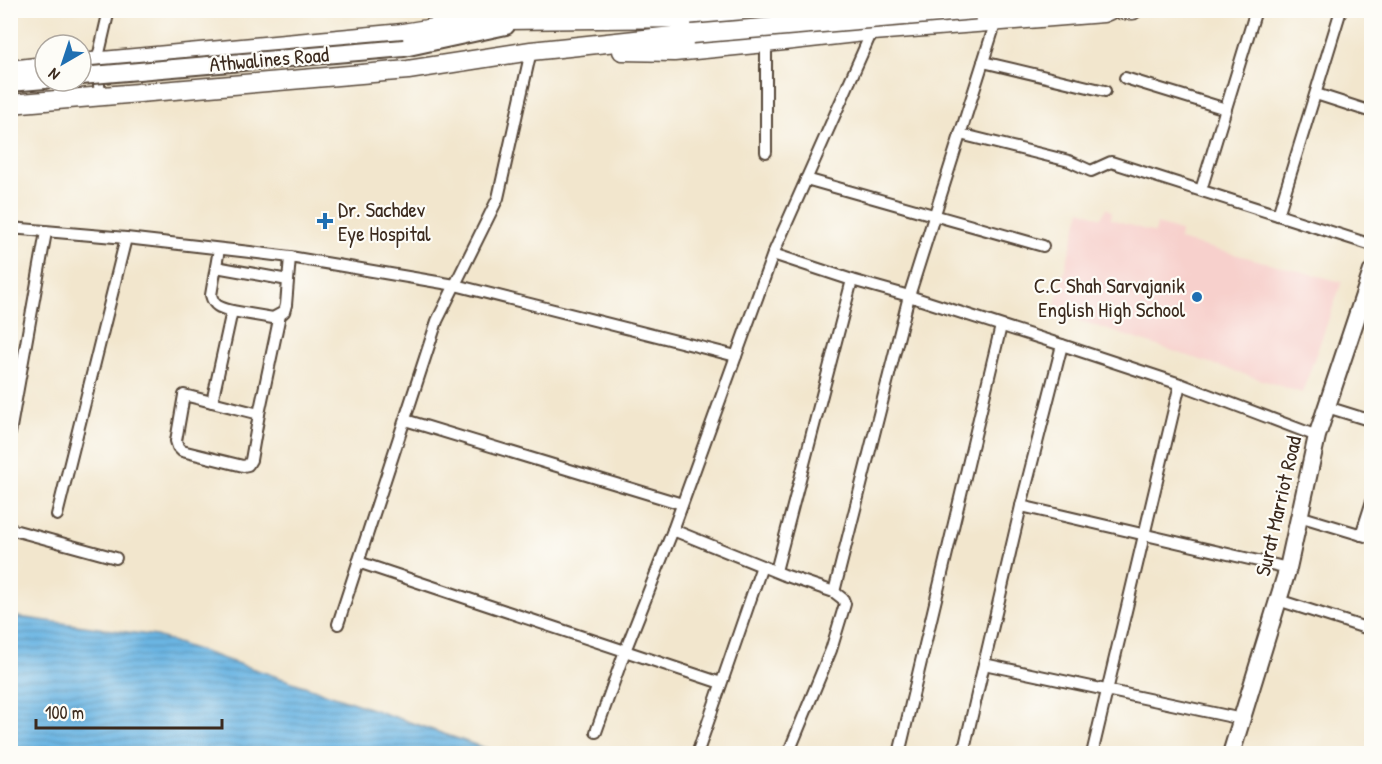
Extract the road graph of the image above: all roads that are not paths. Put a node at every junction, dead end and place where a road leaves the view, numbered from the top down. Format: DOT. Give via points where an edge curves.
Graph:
graph roads {
  1 [pos="110,10"];
  2 [pos="780,10"];
  3 [pos="871,10"];
  4 [pos="975,10"];
  5 [pos="1110,10"];
  6 [pos="1122,10"];
  7 [pos="1133,10"];
  8 [pos="1256,10"];
  9 [pos="1341,10"];
  10 [pos="613,11"];
  11 [pos="536,15"];
  12 [pos="480,17"];
  13 [pos="512,20"];
  14 [pos="556,20"];
  15 [pos="996,21"];
  16 [pos="692,26"];
  17 [pos="873,31"];
  18 [pos="766,43"];
  19 [pos="584,45"];
  20 [pos="531,51"];
  21 [pos="93,53"];
  22 [pos="983,62"];
  23 [pos="93,63"];
  24 [pos="33,67"];
  25 [pos="10,70"];
  26 [pos="93,75"];
  27 [pos="93,75"];
  28 [pos="1125,78"];
  29 [pos="33,81"];
  30 [pos="10,83"];
  31 [pos="1104,91"];
  32 [pos="1316,94"];
  33 [pos="100,96"];
  34 [pos="10,106"];
  35 [pos="1226,109"];
  36 [pos="1371,112"];
  37 [pos="960,134"];
  38 [pos="766,152"];
  39 [pos="806,179"];
  40 [pos="1201,190"];
  41 [pos="934,215"];
  42 [pos="1278,215"];
  43 [pos="10,228"];
  44 [pos="46,232"];
  45 [pos="126,238"];
  46 [pos="1371,245"];
  47 [pos="1043,246"];
  48 [pos="219,249"];
  49 [pos="773,254"];
  50 [pos="290,258"];
  51 [pos="216,267"];
  52 [pos="1371,270"];
  53 [pos="288,280"];
  54 [pos="852,280"];
  55 [pos="455,285"];
  56 [pos="909,296"];
  57 [pos="232,311"];
  58 [pos="280,315"];
  59 [pos="1001,326"];
  60 [pos="1062,345"];
  61 [pos="736,356"];
  62 [pos="1180,384"];
  63 [pos="212,402"];
  64 [pos="1327,407"];
  65 [pos="259,414"];
  66 [pos="405,420"];
  67 [pos="1371,421"];
  68 [pos="10,433"];
  69 [pos="1317,436"];
  70 [pos="1371,501"];
  71 [pos="682,504"];
  72 [pos="1021,506"];
  73 [pos="57,514"];
  74 [pos="1299,516"];
  75 [pos="10,529"];
  76 [pos="673,530"];
  77 [pos="1144,534"];
  78 [pos="1366,536"];
  79 [pos="116,558"];
  80 [pos="358,562"];
  81 [pos="762,566"];
  82 [pos="1287,568"];
  83 [pos="776,571"];
  84 [pos="834,592"];
  85 [pos="1278,600"];
  86 [pos="338,624"];
  87 [pos="1371,630"];
  88 [pos="625,651"];
  89 [pos="984,664"];
  90 [pos="721,683"];
  91 [pos="1107,690"];
  92 [pos="1242,719"];
  93 [pos="596,732"];
  94 [pos="697,753"];
  95 [pos="788,753"];
  96 [pos="899,753"];
  97 [pos="963,753"];
  98 [pos="1092,753"];
  99 [pos="1231,753"];
  1 -- 21 [label="street"];
  2 -- 16 [label="main road"];
  3 -- 17 [label="street"];
  4 -- 16 [label="main road, bridge"];
  5 -- 15 [label="main road"];
  6 -- 7 [label="main road"];
  8 -- 35 [label="street"];
  9 -- 32 [label="street"];
  10 -- 14 [label="main road"];
  11 -- 13 [label="main road, Athwalines Road"];
  11 -- 14 [label="main road, Athwalines Road"];
  12 -- 13 [label="main road, Athwalines Road"];
  12 -- 23 [label="main road, Athwalines Road" via="391,34"];
  13 -- 27 [label="street, bridge" via="502,28 404,48"];
  14 -- 16 [label="main road"];
  15 -- 17 [label="main road"];
  15 -- 22 [label="street"];
  16 -- 19 [label="main road, Athwalines Road"];
  17 -- 18 [label="main road"];
  17 -- 39 [label="street"];
  18 -- 19 [label="main road" via="674,52 598,51"];
  18 -- 38 [label="street"];
  19 -- 20 [label="main road, Athwalines Road"];
  20 -- 33 [label="main road, Athwalines Road" via="408,70"];
  20 -- 55 [label="street" via="498,198"];
  22 -- 31 [label="street"];
  22 -- 37 [label="street"];
  24 -- 25 [label="main road"];
  26 -- 33 [label="street"];
  28 -- 35 [label="street"];
  29 -- 30 [label="street"];
  32 -- 36 [label="street"];
  32 -- 42 [label="street"];
  33 -- 34 [label="main road, Athwalines Road"];
  35 -- 40 [label="street"];
  37 -- 40 [label="street" via="1069,161 1091,171 1111,162"];
  37 -- 41 [label="street"];
  39 -- 41 [label="street"];
  39 -- 49 [label="street"];
  40 -- 42 [label="street"];
  41 -- 47 [label="street"];
  41 -- 56 [label="street"];
  42 -- 46 [label="street"];
  43 -- 44 [label="street"];
  44 -- 45 [label="street"];
  44 -- 68 [label="street"];
  45 -- 48 [label="street"];
  45 -- 73 [label="street"];
  48 -- 50 [label="street"];
  48 -- 51 [label="street"];
  49 -- 54 [label="street"];
  49 -- 61 [label="street"];
  50 -- 53 [label="street"];
  50 -- 55 [label="street"];
  51 -- 53 [label="street"];
  51 -- 57 [label="street" via="213,302"];
  52 -- 64 [label="street, Surat Marriot Road"];
  53 -- 58 [label="street" via="286,305"];
  54 -- 56 [label="street"];
  54 -- 83 [label="street"];
  55 -- 61 [label="street"];
  55 -- 66 [label="street" via="437,321"];
  56 -- 59 [label="street"];
  56 -- 84 [label="street"];
  57 -- 58 [label="street" via="273,318"];
  57 -- 63 [label="street"];
  58 -- 65 [label="street"];
  59 -- 60 [label="street"];
  59 -- 96 [label="street"];
  60 -- 62 [label="street"];
  60 -- 72 [label="street"];
  61 -- 71 [label="street"];
  62 -- 69 [label="street"];
  62 -- 77 [label="street"];
  63 -- 65 [label="street"];
  63 -- 65 [label="street" via="184,395 176,441 182,451 248,465"];
  64 -- 67 [label="street"];
  64 -- 69 [label="street, Surat Marriot Road"];
  66 -- 71 [label="street"];
  66 -- 80 [label="street"];
  69 -- 74 [label="street, Surat Marriot Road"];
  70 -- 78 [label="street"];
  71 -- 76 [label="street"];
  72 -- 77 [label="street"];
  72 -- 89 [label="street"];
  74 -- 78 [label="street"];
  74 -- 82 [label="street, Surat Marriot Road"];
  75 -- 79 [label="street"];
  76 -- 81 [label="street"];
  76 -- 88 [label="street"];
  77 -- 82 [label="street"];
  77 -- 91 [label="street"];
  80 -- 86 [label="street"];
  80 -- 88 [label="street"];
  81 -- 83 [label="street"];
  81 -- 90 [label="street"];
  82 -- 85 [label="street, Surat Marriot Road"];
  83 -- 84 [label="street"];
  84 -- 95 [label="street" via="845,604 831,650"];
  85 -- 87 [label="street"];
  85 -- 92 [label="street, Surat Marriot Road"];
  88 -- 90 [label="street"];
  88 -- 93 [label="street"];
  89 -- 91 [label="street"];
  89 -- 97 [label="street"];
  90 -- 94 [label="street"];
  91 -- 92 [label="street"];
  91 -- 98 [label="street"];
  92 -- 99 [label="street, Surat Marriot Road"];
}
